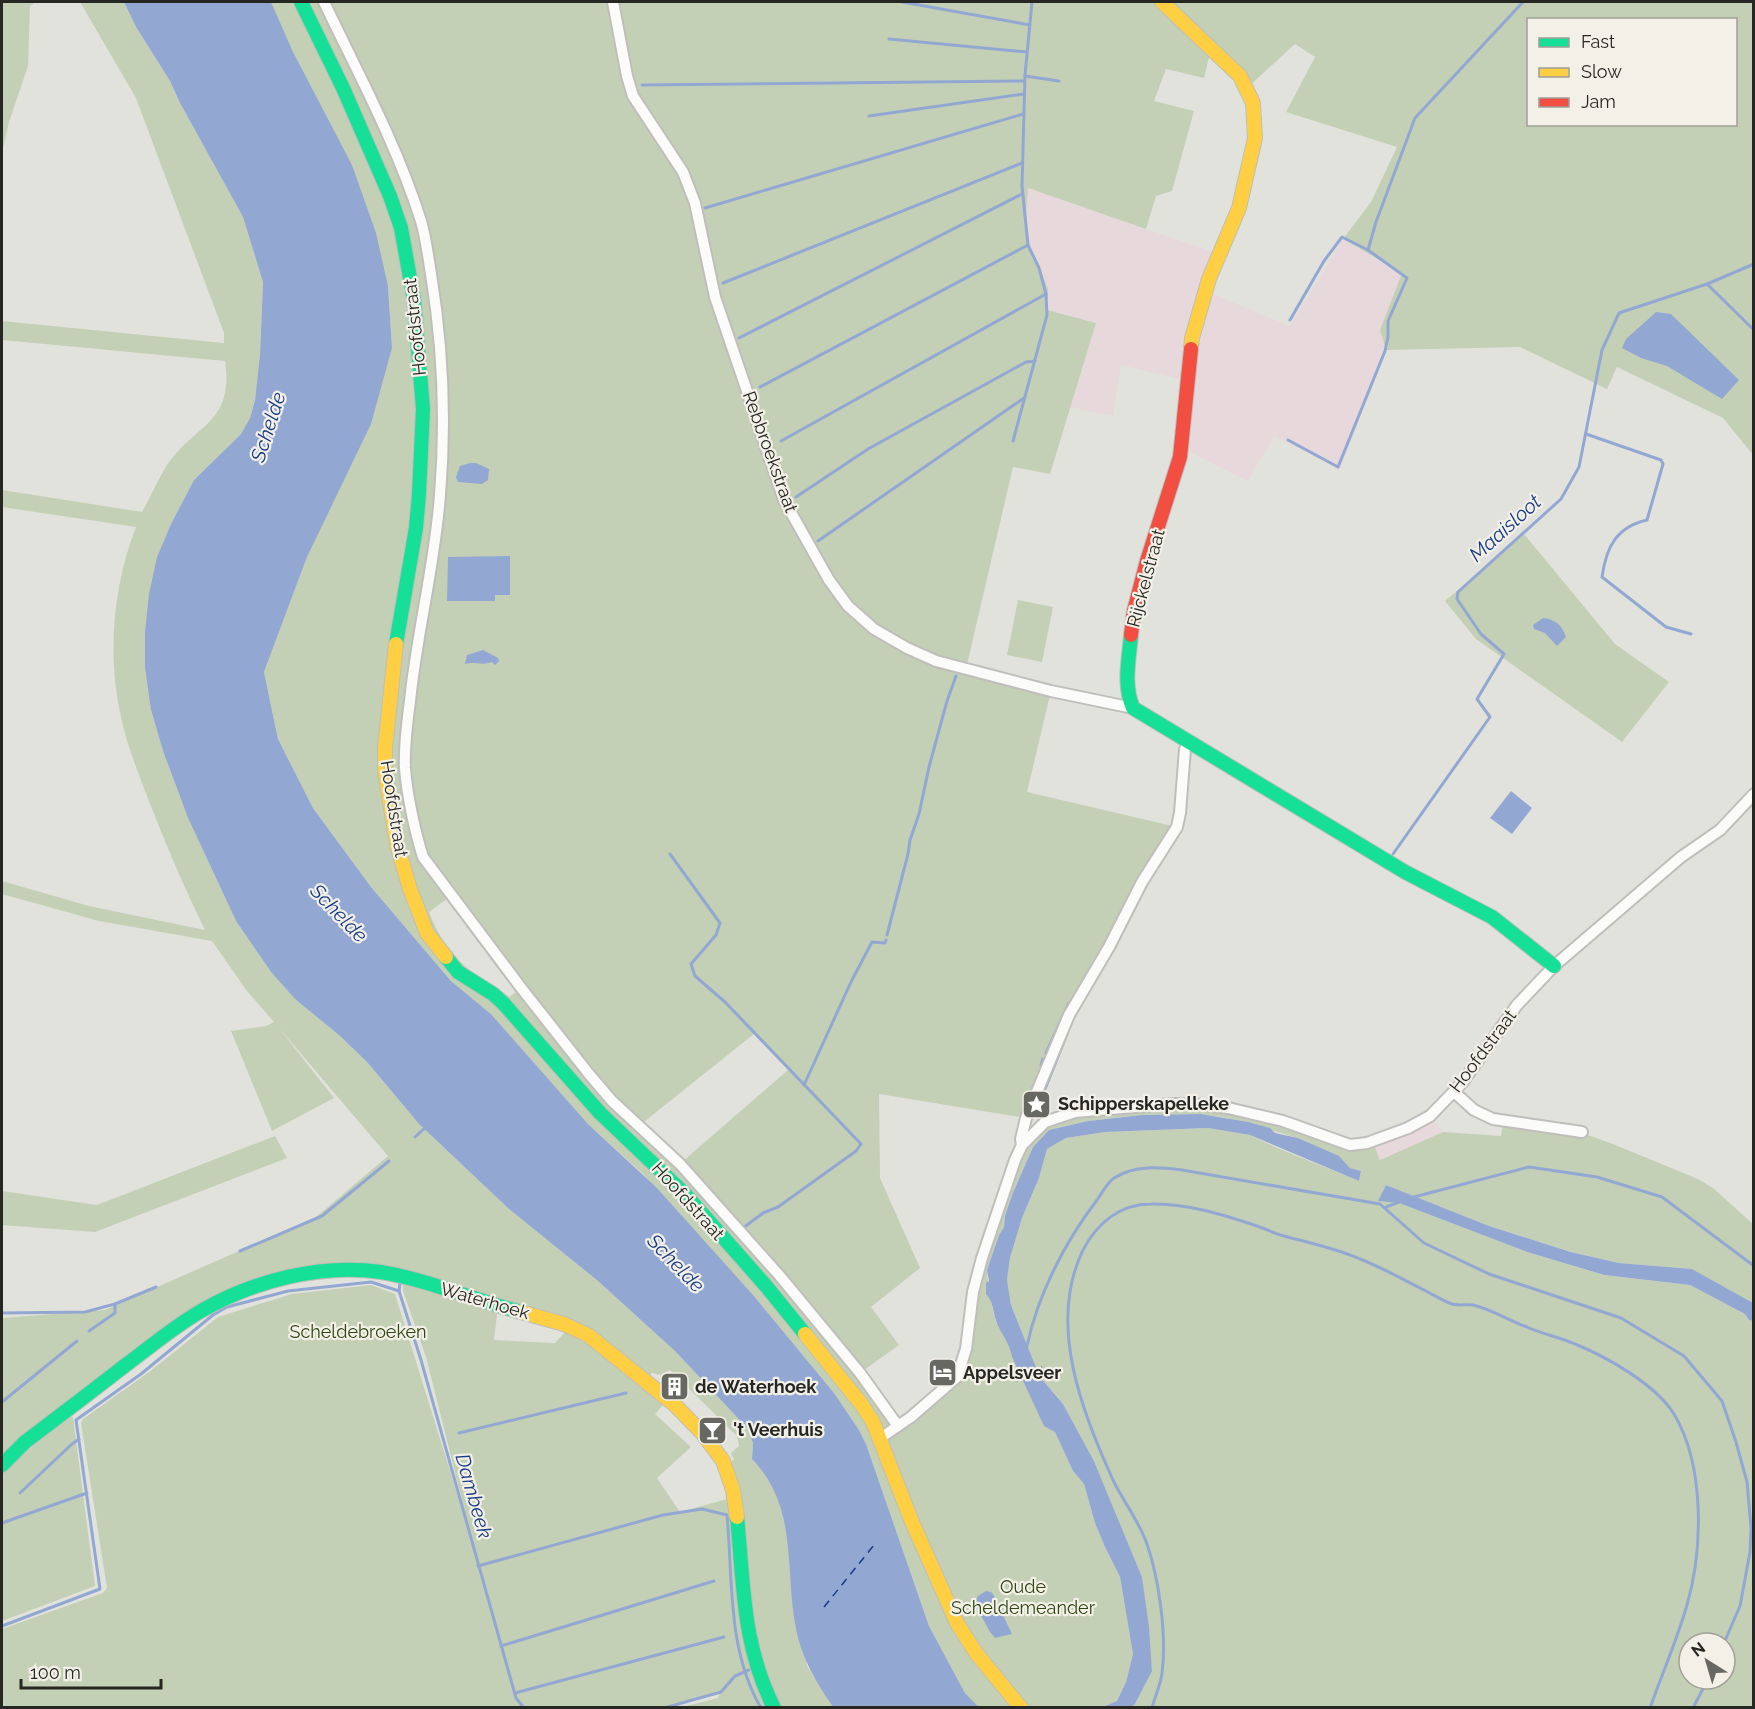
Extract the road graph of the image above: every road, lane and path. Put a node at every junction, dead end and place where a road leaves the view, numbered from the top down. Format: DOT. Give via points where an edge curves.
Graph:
graph roads {
  1 [pos="301,2"];
  2 [pos="324,2"];
  3 [pos="613,2"];
  4 [pos="1162,2"];
  5 [pos="1133,708"];
  6 [pos="1190,744"];
  7 [pos="1754,794"];
  8 [pos="1554,966"];
  9 [pos="1454,1092"];
  10 [pos="1029,1109"];
  11 [pos="1045,1122"];
  12 [pos="1582,1132"];
  13 [pos="1022,1145"];
  14 [pos="898,1426"];
  15 [pos="879,1439"];
  16 [pos="2,1465"];
  17 [pos="774,1707"];
  18 [pos="1021,1707"];
  1 -- 15 [label="street, Hoofdstraat" via="390,196 401,228 414,300 423,409 419,494 393,662 385,771 397,845 418,913 427,933 458,972 502,1003 600,1113 668,1176 766,1286 862,1405"];
  2 -- 14 [label="street, Hoofdstraat" via="410,189 422,223 435,298 443,409 440,496 405,748 405,770 423,857 589,1074 612,1101 680,1164 779,1275"];
  3 -- 5 [label="street, Rebbroekstraat" via="633,96 683,172 695,203 715,297 784,500 848,606 874,629 936,661"];
  4 -- 5 [label="street, Rijckelstraat" via="1240,76 1253,104 1255,138 1239,208 1209,279 1192,338 1179,457 1134,611 1126,674"];
  5 -- 6 [label="street"];
  6 -- 8 [label="street" via="1406,872 1492,917"];
  6 -- 10 [label="street, Hoofdstraat" via="1185,750 1177,827 1142,882 1070,1016"];
  7 -- 8 [label="street, Hoofdstraat" via="1720,830 1681,857"];
  8 -- 9 [label="street, Hoofdstraat" via="1517,1005"];
  9 -- 11 [label="street, Hoofdstraat" via="1430,1116 1408,1128 1350,1145 1284,1121 1206,1105 1075,1112"];
  9 -- 12 [label="street" via="1474,1110 1493,1119"];
  10 -- 11 [label="street"];
  10 -- 13 [label="street, Hoofdstraat"];
  11 -- 13 [label="street, Hoofdstraat"];
  13 -- 14 [label="street, Hoofdstraat" via="982,1258 961,1369 950,1384"];
  14 -- 15 [label="street, Hoofdstraat"];
  15 -- 18 [label="street" via="957,1623 976,1653"];
  16 -- 17 [label="street, Waterhoek" via="35,1435 183,1322 208,1305 267,1281 316,1272 361,1270 404,1277 528,1313 585,1333 605,1347 703,1433 723,1461 734,1494 747,1635 762,1686"];
}
